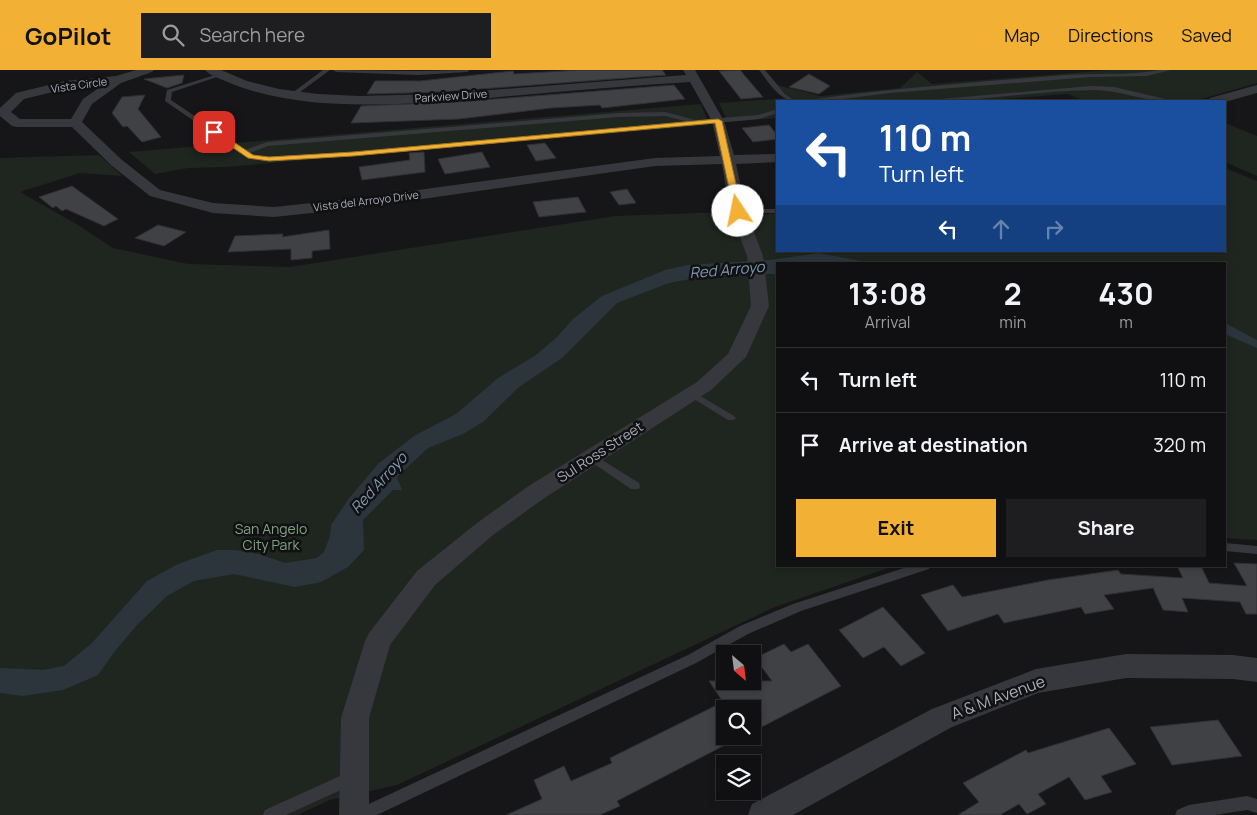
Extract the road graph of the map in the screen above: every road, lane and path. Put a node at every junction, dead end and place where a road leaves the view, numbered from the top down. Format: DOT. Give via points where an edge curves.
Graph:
graph roads {
  1 [pos="148,70"];
  2 [pos="327,70"];
  3 [pos="336,70"];
  4 [pos="467,70"];
  5 [pos="762,70"];
  6 [pos="1168,70"];
  7 [pos="215,72"];
  8 [pos="692,74"];
  9 [pos="117,80"];
  10 [pos="1257,89"];
  11 [pos="294,94"];
  12 [pos="790,100"];
  13 [pos="822,100"];
  14 [pos="952,100"];
  15 [pos="1167,100"];
  16 [pos="1218,100"];
  17 [pos="776,112"];
  18 [pos="776,115"];
  19 [pos="759,117"];
  20 [pos="718,121"];
  21 [pos="695,122"];
  22 [pos="75,123"];
  23 [pos="244,152"];
  24 [pos="776,158"];
  25 [pos="728,159"];
  26 [pos="776,210"];
  27 [pos="738,211"];
  28 [pos="692,394"];
  29 [pos="731,418"];
  30 [pos="591,457"];
  31 [pos="635,486"];
  32 [pos="1226,547"];
  33 [pos="1257,550"];
  34 [pos="922,567"];
  35 [pos="1257,670"];
  36 [pos="354,777"];
  37 [pos="1257,806"];
  38 [pos="270,815"];
  39 [pos="354,815"];
  40 [pos="361,815"];
  41 [pos="762,815"];
  42 [pos="1182,815"];
  1 -- 9 [label="street"];
  2 -- 11 [label="lane"];
  3 -- 4 [label="lane" via="418,74"];
  5 -- 12 [label="lane"];
  6 -- 13 [label="lane" via="900,90"];
  7 -- 11 [label="street, Parkview Drive" via="246,84"];
  7 -- 23 [label="lane" via="169,91 168,101"];
  8 -- 11 [label="street, Parkview Drive" via="416,99 337,99"];
  8 -- 20 [label="street, Sul Ross Street"];
  9 -- 22 [label="street" via="87,102"];
  9 -- 22 [label="street, Vista Circle" via="65,85 20,96 3,112 17,123"];
  10 -- 16 [label="street"];
  14 -- 15 [label="lane" via="1091,88 1114,88"];
  17 -- 19 [label="lane"];
  18 -- 19 [label="lane"];
  19 -- 20 [label="lane"];
  20 -- 21 [label="lane"];
  20 -- 25 [label="street, Sul Ross Street"];
  21 -- 23 [label="lane" via="353,154 269,159 250,157"];
  21 -- 23 [label="lane" via="665,114 619,115 267,144"];
  22 -- 25 [label="street, Vista del Arroyo Drive" via="155,193 213,208 274,212 655,162"];
  24 -- 25 [label="street, Vista del Arroyo Drive"];
  25 -- 27 [label="street, Sul Ross Street"];
  26 -- 27 [label="lane"];
  27 -- 28 [label="street, Sul Ross Street" via="755,256 760,306 736,357"];
  28 -- 29 [label="lane"];
  28 -- 30 [label="street, Sul Ross Street"];
  30 -- 31 [label="lane"];
  30 -- 36 [label="street, Sul Ross Street" via="485,529 426,578 378,641 355,718"];
  32 -- 33 [label="lane"];
  34 -- 40 [label="lane" via="797,607 744,630 692,659"];
  35 -- 41 [label="street, A & M Avenue" via="1126,666 1036,681 942,718"];
  36 -- 38 [label="lane"];
  36 -- 39 [label="street, Sul Ross Street"];
  37 -- 42 [label="lane" via="1247,803"];
}
